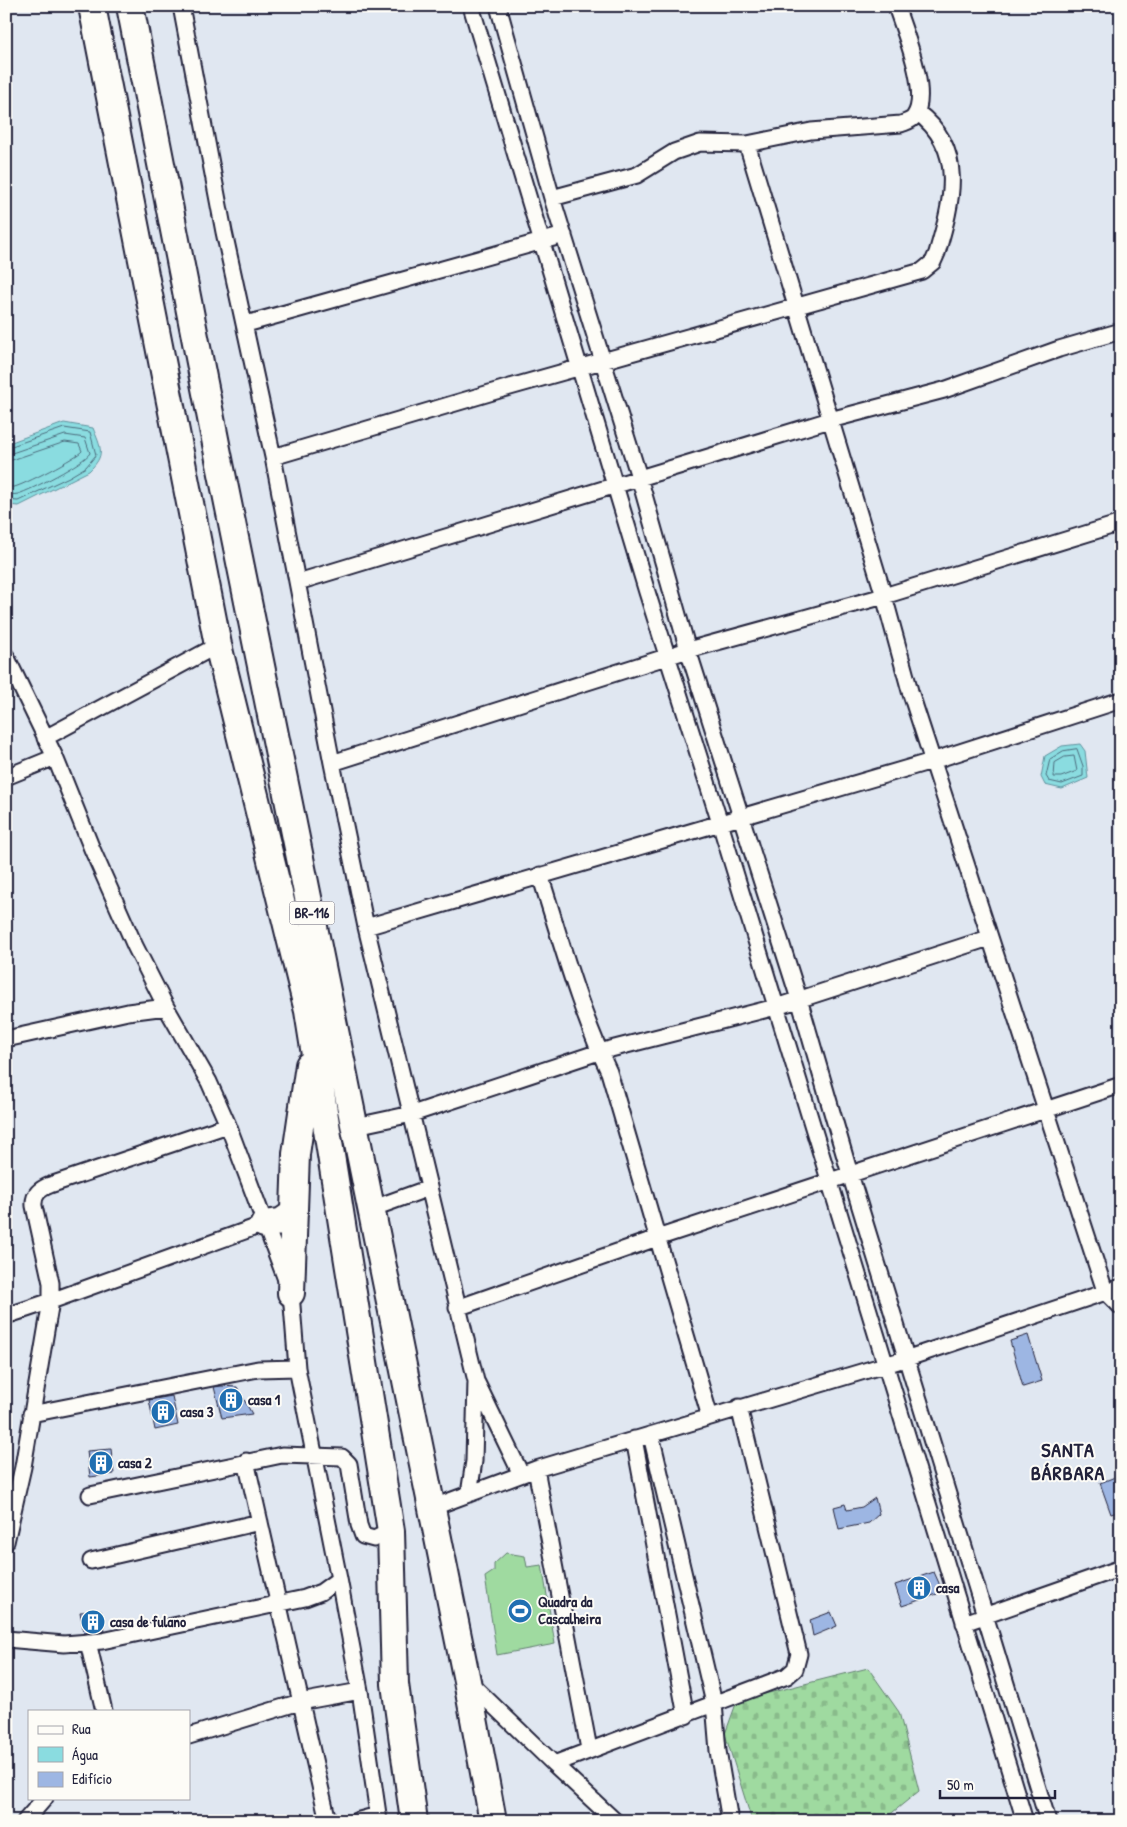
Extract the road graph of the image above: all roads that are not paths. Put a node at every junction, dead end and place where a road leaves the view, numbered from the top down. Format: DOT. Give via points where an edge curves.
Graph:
graph roads {
  1 [pos="92,6"];
  2 [pos="130,6"];
  3 [pos="471,6"];
  4 [pos="498,6"];
  5 [pos="896,6"];
  6 [pos="186,8"];
  7 [pos="516,72"];
  8 [pos="493,79"];
  9 [pos="917,112"];
  10 [pos="747,144"];
  11 [pos="552,198"];
  12 [pos="564,235"];
  13 [pos="542,241"];
  14 [pos="797,306"];
  15 [pos="246,324"];
  16 [pos="1121,331"];
  17 [pos="603,361"];
  18 [pos="579,368"];
  19 [pos="830,420"];
  20 [pos="273,457"];
  21 [pos="639,477"];
  22 [pos="614,485"];
  23 [pos="1121,523"];
  24 [pos="298,582"];
  25 [pos="884,596"];
  26 [pos="218,645"];
  27 [pos="688,650"];
  28 [pos="6,656"];
  29 [pos="667,657"];
  30 [pos="1121,700"];
  31 [pos="46,738"];
  32 [pos="55,757"];
  33 [pos="932,760"];
  34 [pos="332,763"];
  35 [pos="6,777"];
  36 [pos="742,817"];
  37 [pos="720,823"];
  38 [pos="540,875"];
  39 [pos="366,927"];
  40 [pos="988,938"];
  41 [pos="799,999"];
  42 [pos="776,1006"];
  43 [pos="166,1007"];
  44 [pos="6,1039"];
  45 [pos="313,1040"];
  46 [pos="599,1052"];
  47 [pos="1121,1085"];
  48 [pos="1046,1109"];
  49 [pos="412,1114"];
  50 [pos="228,1125"];
  51 [pos="356,1126"];
  52 [pos="850,1174"];
  53 [pos="830,1181"];
  54 [pos="429,1188"];
  55 [pos="371,1209"];
  56 [pos="294,1213"];
  57 [pos="264,1224"];
  58 [pos="657,1238"];
  59 [pos="1121,1287"];
  60 [pos="1105,1291"];
  61 [pos="291,1293"];
  62 [pos="51,1302"];
  63 [pos="1121,1307"];
  64 [pos="457,1308"];
  65 [pos="6,1316"];
  66 [pos="908,1358"];
  67 [pos="884,1365"];
  68 [pos="297,1368"];
  69 [pos="476,1381"];
  70 [pos="739,1408"];
  71 [pos="32,1414"];
  72 [pos="710,1417"];
  73 [pos="651,1435"];
  74 [pos="634,1439"];
  75 [pos="316,1456"];
  76 [pos="246,1461"];
  77 [pos="536,1469"];
  78 [pos="521,1474"];
  79 [pos="947,1488"];
  80 [pos="469,1494"];
  81 [pos="90,1495"];
  82 [pos="925,1497"];
  83 [pos="431,1508"];
  84 [pos="260,1522"];
  85 [pos="391,1531"];
  86 [pos="6,1542"];
  87 [pos="91,1561"];
  88 [pos="1121,1568"];
  89 [pos="339,1579"];
  90 [pos="280,1603"];
  91 [pos="984,1615"];
  92 [pos="964,1622"];
  93 [pos="6,1639"];
  94 [pos="88,1642"];
  95 [pos="467,1681"];
  96 [pos="360,1691"];
  97 [pos="300,1702"];
  98 [pos="714,1703"];
  99 [pos="104,1710"];
  100 [pos="686,1716"];
  101 [pos="190,1736"];
  102 [pos="589,1749"];
  103 [pos="554,1764"];
  104 [pos="43,1800"];
  105 [pos="378,1818"];
  106 [pos="25,1821"];
  107 [pos="328,1821"];
  108 [pos="356,1821"];
  109 [pos="414,1821"];
  110 [pos="493,1821"];
  111 [pos="615,1821"];
  112 [pos="730,1821"];
  113 [pos="1025,1821"];
  114 [pos="1048,1821"];
  1 -- 26 [label="highway"];
  2 -- 51 [label="highway, BR-116"];
  3 -- 8 [label="street"];
  4 -- 7 [label="street"];
  5 -- 9 [label="street" via="917,76"];
  6 -- 15 [label="street" via="224,232"];
  7 -- 8 [label="street"];
  7 -- 11 [label="street"];
  8 -- 13 [label="street"];
  9 -- 10 [label="street" via="911,120 901,124 810,131"];
  9 -- 14 [label="street" via="942,138 952,179 951,204 933,262 922,271"];
  10 -- 11 [label="street" via="700,142 674,152 637,174"];
  10 -- 14 [label="street"];
  11 -- 12 [label="street"];
  12 -- 13 [label="street"];
  12 -- 17 [label="street"];
  13 -- 15 [label="street"];
  13 -- 18 [label="street"];
  14 -- 17 [label="street"];
  14 -- 19 [label="street"];
  15 -- 20 [label="street"];
  16 -- 19 [label="street" via="936,392"];
  17 -- 18 [label="street"];
  17 -- 21 [label="street"];
  18 -- 20 [label="street"];
  18 -- 22 [label="street"];
  19 -- 21 [label="street"];
  19 -- 25 [label="street"];
  20 -- 24 [label="street"];
  21 -- 22 [label="street"];
  21 -- 27 [label="street"];
  22 -- 24 [label="street"];
  22 -- 29 [label="street"];
  23 -- 25 [label="street"];
  24 -- 34 [label="street"];
  25 -- 27 [label="street"];
  25 -- 33 [label="street"];
  26 -- 31 [label="street"];
  26 -- 45 [label="highway"];
  27 -- 29 [label="street"];
  27 -- 36 [label="street"];
  28 -- 31 [label="street"];
  29 -- 34 [label="street"];
  29 -- 37 [label="street"];
  30 -- 33 [label="street"];
  31 -- 32 [label="street"];
  32 -- 35 [label="street"];
  32 -- 43 [label="street" via="135,946"];
  33 -- 36 [label="street"];
  33 -- 40 [label="street"];
  34 -- 39 [label="street"];
  36 -- 37 [label="street"];
  36 -- 41 [label="street"];
  37 -- 38 [label="street"];
  37 -- 42 [label="street"];
  38 -- 39 [label="street"];
  38 -- 46 [label="street"];
  39 -- 49 [label="street"];
  40 -- 41 [label="street"];
  40 -- 48 [label="street"];
  41 -- 42 [label="street"];
  41 -- 52 [label="street"];
  42 -- 46 [label="street"];
  42 -- 53 [label="street"];
  43 -- 44 [label="street" via="128,1012"];
  43 -- 50 [label="street" via="209,1082"];
  45 -- 56 [label="highway" via="296,1154"];
  45 -- 85 [label="highway"];
  46 -- 49 [label="street"];
  46 -- 58 [label="street" via="617,1097"];
  47 -- 48 [label="street"];
  48 -- 52 [label="street"];
  48 -- 60 [label="street"];
  49 -- 51 [label="street"];
  49 -- 54 [label="street"];
  50 -- 57 [label="street"];
  50 -- 62 [label="street" via="40,1191 34,1202 51,1283"];
  51 -- 55 [label="highway, BR-116"];
  52 -- 53 [label="street"];
  52 -- 66 [label="street"];
  53 -- 58 [label="street"];
  53 -- 67 [label="street"];
  54 -- 55 [label="street"];
  54 -- 64 [label="street"];
  55 -- 83 [label="highway, BR-116"];
  56 -- 57 [label="highway" via="281,1222"];
  56 -- 61 [label="highway"];
  57 -- 61 [label="street"];
  57 -- 62 [label="street"];
  58 -- 64 [label="street"];
  58 -- 72 [label="street"];
  59 -- 60 [label="street"];
  60 -- 63 [label="street"];
  60 -- 66 [label="street"];
  61 -- 68 [label="street"];
  62 -- 65 [label="street"];
  62 -- 71 [label="street"];
  64 -- 69 [label="street"];
  66 -- 67 [label="street"];
  66 -- 79 [label="street"];
  67 -- 70 [label="street"];
  67 -- 82 [label="street"];
  68 -- 71 [label="street" via="258,1369"];
  68 -- 75 [label="street"];
  69 -- 78 [label="street"];
  69 -- 80 [label="street" via="474,1461"];
  70 -- 72 [label="street"];
  70 -- 98 [label="street" via="799,1654 792,1672"];
  71 -- 86 [label="street"];
  72 -- 73 [label="street"];
  73 -- 74 [label="street"];
  73 -- 98 [label="street"];
  74 -- 77 [label="street"];
  74 -- 100 [label="street"];
  75 -- 76 [label="street" via="282,1455"];
  75 -- 85 [label="street" via="342,1457 349,1464 363,1536 374,1539"];
  75 -- 89 [label="street"];
  76 -- 81 [label="street"];
  76 -- 84 [label="street"];
  77 -- 78 [label="street"];
  77 -- 102 [label="street"];
  78 -- 80 [label="street"];
  79 -- 82 [label="street"];
  79 -- 91 [label="street"];
  80 -- 83 [label="street"];
  82 -- 92 [label="street"];
  83 -- 95 [label="highway, BR-116"];
  84 -- 87 [label="street"];
  84 -- 90 [label="street"];
  85 -- 109 [label="highway" via="395,1684"];
  88 -- 91 [label="street"];
  89 -- 90 [label="street" via="321,1592"];
  89 -- 96 [label="street"];
  90 -- 94 [label="street"];
  90 -- 97 [label="street"];
  91 -- 92 [label="street"];
  91 -- 114 [label="street"];
  92 -- 113 [label="street"];
  93 -- 94 [label="street" via="44,1643"];
  94 -- 99 [label="street"];
  95 -- 103 [label="street"];
  95 -- 110 [label="highway, BR-116"];
  96 -- 97 [label="street"];
  96 -- 105 [label="street"];
  97 -- 101 [label="street"];
  97 -- 107 [label="street"];
  98 -- 100 [label="street"];
  98 -- 112 [label="street"];
  100 -- 102 [label="street"];
  102 -- 103 [label="street"];
  103 -- 111 [label="street"];
  104 -- 106 [label="street"];
  105 -- 108 [label="street"];
}
